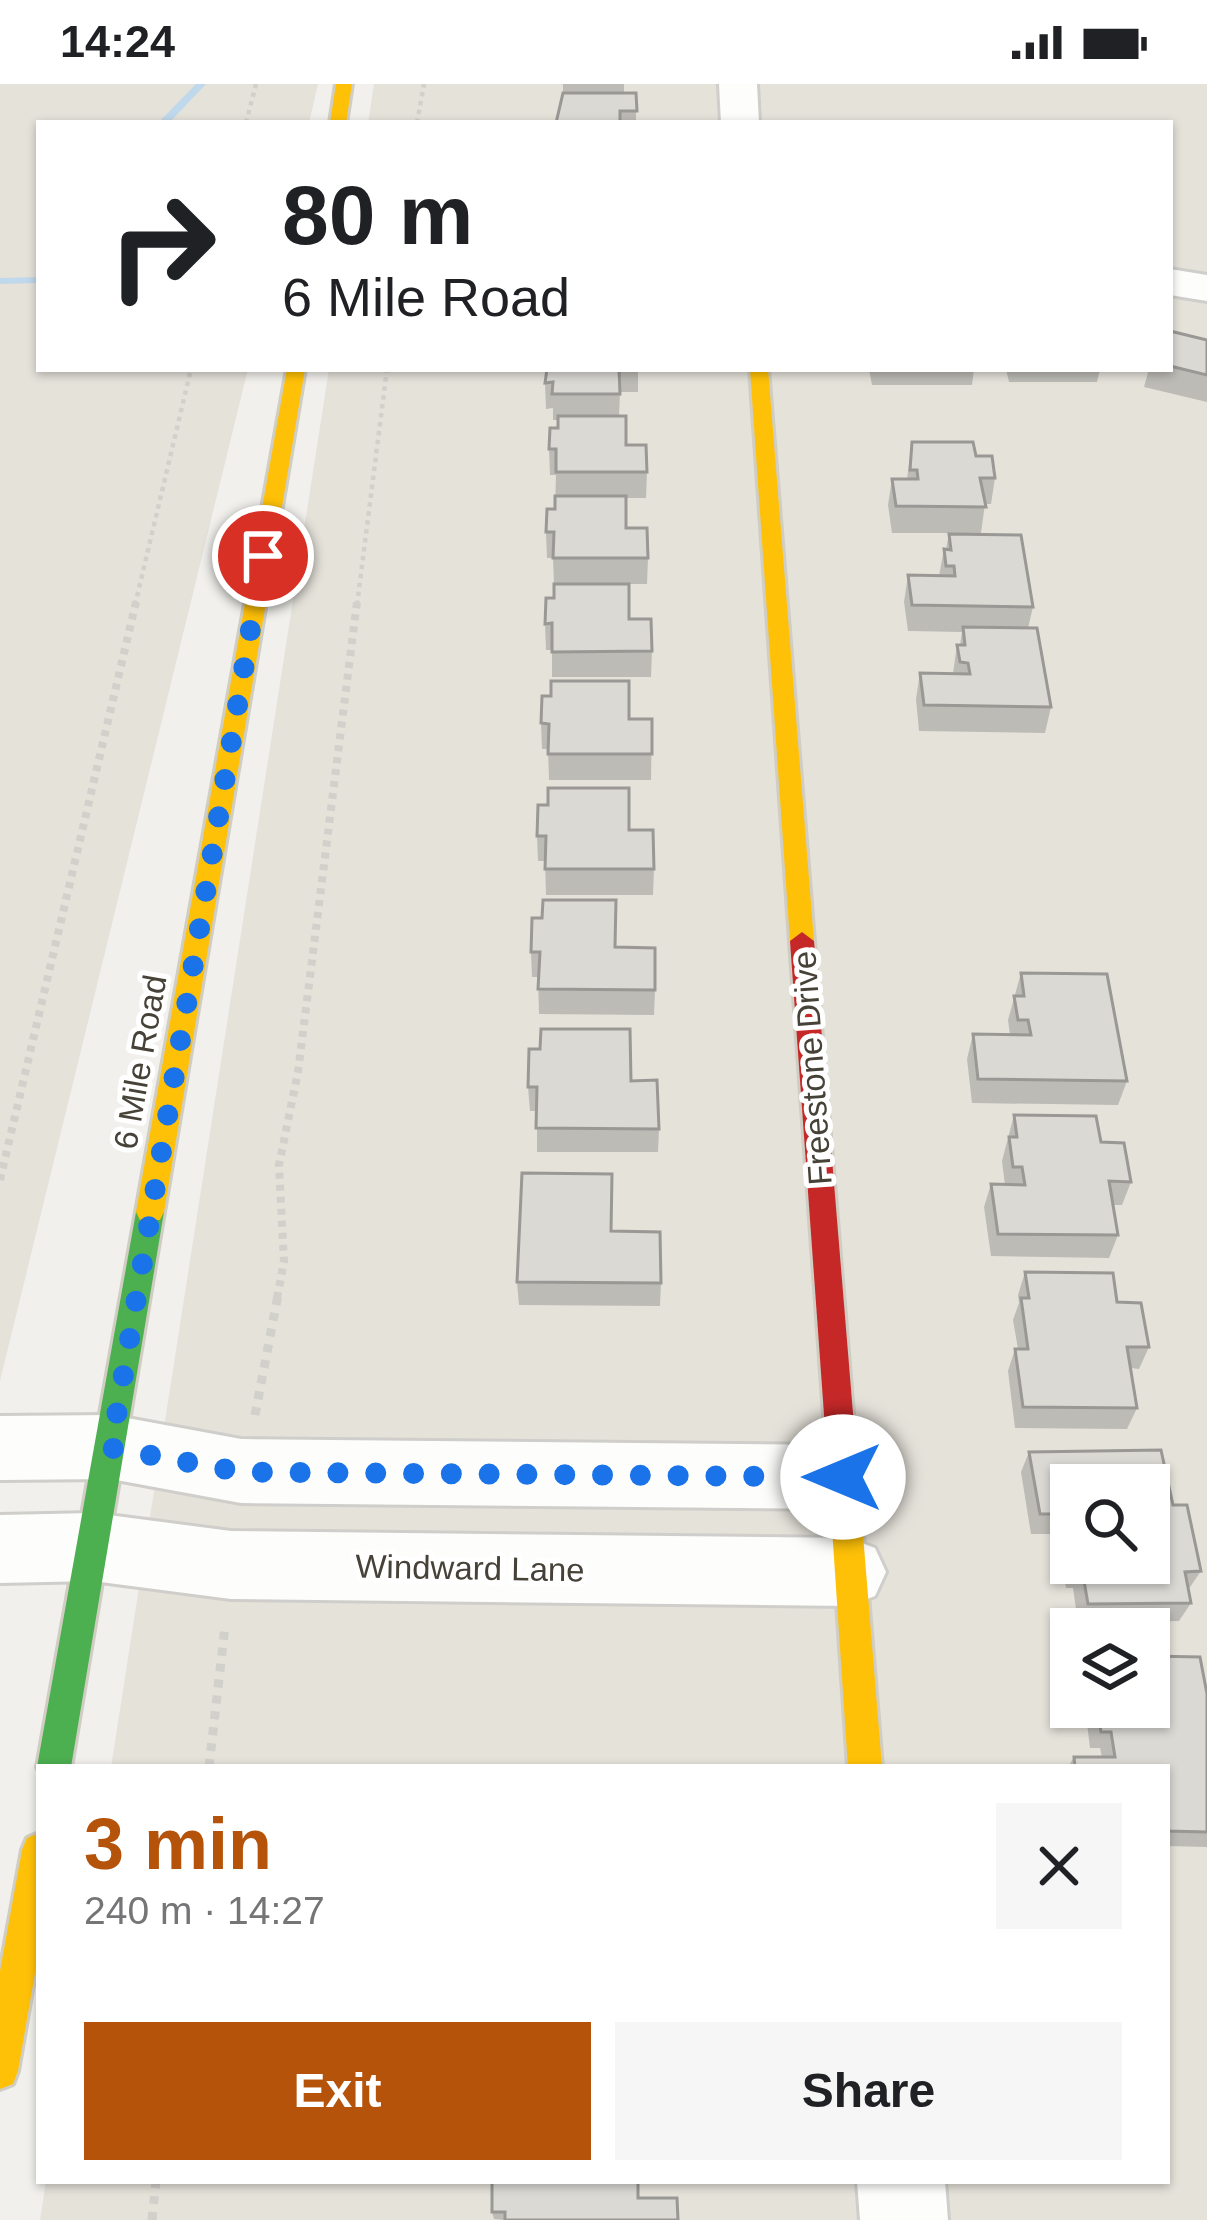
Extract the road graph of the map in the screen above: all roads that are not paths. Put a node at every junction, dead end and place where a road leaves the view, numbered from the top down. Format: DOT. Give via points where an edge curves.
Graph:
graph roads {
  1 [pos="344,84"];
  2 [pos="738,84"];
  3 [pos="338,120"];
  4 [pos="740,120"];
  5 [pos="1173,282"];
  6 [pos="1207,288"];
  7 [pos="295,372"];
  8 [pos="758,372"];
  9 [pos="0,1448"];
  10 [pos="111,1448"];
  11 [pos="843,1477"];
  12 [pos="93,1547"];
  13 [pos="0,1549"];
  14 [pos="848,1572"];
  15 [pos="55,1764"];
  16 [pos="866,1764"];
  17 [pos="36,1867"];
  18 [pos="0,2071"];
  19 [pos="901,2184"];
  20 [pos="904,2220"];
  1 -- 3 [label="street"];
  2 -- 4 [label="street"];
  5 -- 6 [label="street"];
  7 -- 10 [label="street, 6 Mile Road"];
  8 -- 11 [label="street, Freestone Drive"];
  9 -- 10 [label="street"];
  10 -- 11 [label="street" via="241,1472"];
  10 -- 12 [label="street, 6 Mile Road"];
  11 -- 14 [label="street, Freestone Drive"];
  12 -- 13 [label="street, Windward Lane"];
  12 -- 14 [label="street, Windward Lane" via="231,1565"];
  12 -- 15 [label="street, 6 Mile Road"];
  14 -- 16 [label="street, Freestone Drive"];
  17 -- 18 [label="street"];
  19 -- 20 [label="street"];
}
